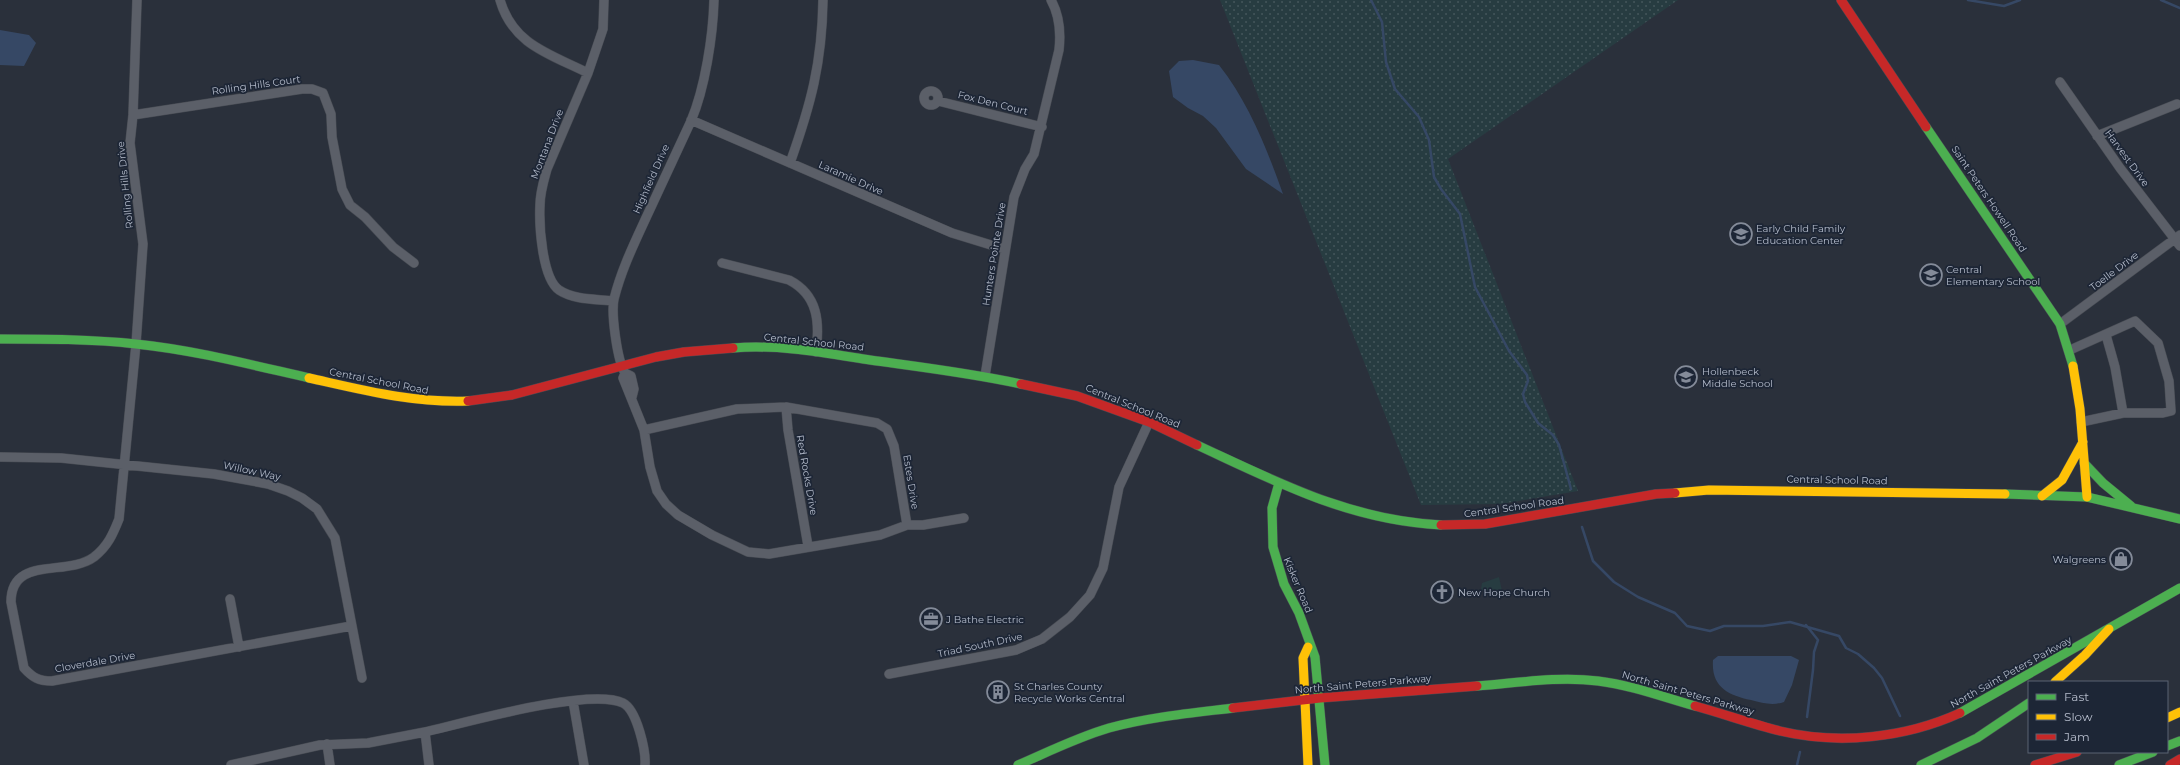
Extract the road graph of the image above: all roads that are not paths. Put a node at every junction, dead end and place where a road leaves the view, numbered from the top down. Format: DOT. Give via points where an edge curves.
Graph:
graph roads {
  1 [pos="137,0"];
  2 [pos="500,0"];
  3 [pos="604,0"];
  4 [pos="714,0"];
  5 [pos="823,0"];
  6 [pos="1051,0"];
  7 [pos="1841,0"];
  8 [pos="588,73"];
  9 [pos="2060,82"];
  10 [pos="938,101"];
  11 [pos="2177,104"];
  12 [pos="133,115"];
  13 [pos="691,120"];
  14 [pos="1042,127"];
  15 [pos="2098,136"];
  16 [pos="790,163"];
  17 [pos="2178,240"];
  18 [pos="1004,249"];
  19 [pos="722,262"];
  20 [pos="414,264"];
  21 [pos="613,301"];
  22 [pos="2060,324"];
  23 [pos="2106,336"];
  24 [pos="0,339"];
  25 [pos="136,344"];
  26 [pos="2070,350"];
  27 [pos="816,352"];
  28 [pos="623,369"];
  29 [pos="984,376"];
  30 [pos="786,407"];
  31 [pos="2123,413"];
  32 [pos="1149,422"];
  33 [pos="2081,422"];
  34 [pos="644,430"];
  35 [pos="2083,442"];
  36 [pos="0,457"];
  37 [pos="2084,463"];
  38 [pos="124,465"];
  39 [pos="1279,483"];
  40 [pos="2042,496"];
  41 [pos="2087,497"];
  42 [pos="2134,508"];
  43 [pos="964,518"];
  44 [pos="2176,518"];
  45 [pos="2180,524"];
  46 [pos="907,525"];
  47 [pos="808,546"];
  48 [pos="2180,588"];
  49 [pos="230,598"];
  50 [pos="351,626"];
  51 [pos="2109,629"];
  52 [pos="239,646"];
  53 [pos="1308,647"];
  54 [pos="889,674"];
  55 [pos="362,678"];
  56 [pos="2056,681"];
  57 [pos="1320,698"];
  58 [pos="1304,700"];
  59 [pos="573,701"];
  60 [pos="2028,704"];
  61 [pos="2180,712"];
  62 [pos="2168,718"];
  63 [pos="425,732"];
  64 [pos="2180,741"];
  65 [pos="327,744"];
  66 [pos="2168,746"];
  67 [pos="2074,753"];
  68 [pos="2150,753"];
  69 [pos="2180,759"];
  70 [pos="231,765"];
  71 [pos="330,765"];
  72 [pos="430,765"];
  73 [pos="584,765"];
  74 [pos="645,765"];
  75 [pos="1018,765"];
  76 [pos="1308,765"];
  77 [pos="1325,765"];
  78 [pos="1921,765"];
  79 [pos="2036,765"];
  80 [pos="2119,765"];
  81 [pos="2170,765"];
  1 -- 12 [label="street, Rolling Hills Drive"];
  2 -- 8 [label="street" via="503,10 520,37 532,46"];
  3 -- 8 [label="street, Montana Drive" via="603,29"];
  4 -- 13 [label="street, Highfield Drive" via="714,24"];
  5 -- 16 [label="street" via="822,42 815,85"];
  6 -- 14 [label="street, Hunters Pointe Drive" via="1061,33"];
  7 -- 22 [label="main road, Saint Peters Howell Road"];
  8 -- 21 [label="street, Montana Drive" via="547,168 543,184 540,218 544,257 552,282 561,291 572,296"];
  9 -- 15 [label="street, Harvest Drive"];
  10 -- 14 [label="street, Fox Den Court"];
  11 -- 15 [label="street"];
  12 -- 20 [label="street, Rolling Hills Court" via="302,89 323,93 331,114 332,137 342,190 350,205"];
  12 -- 25 [label="street, Rolling Hills Drive" via="130,143 143,244"];
  13 -- 16 [label="street, Laramie Drive"];
  13 -- 21 [label="street, Highfield Drive" via="624,264"];
  14 -- 18 [label="street, Hunters Pointe Drive" via="1034,154 1014,196"];
  15 -- 17 [label="street, Harvest Drive"];
  16 -- 18 [label="street, Laramie Drive" via="952,233"];
  17 -- 22 [label="street, Toelle Drive"];
  18 -- 29 [label="street, Hunters Pointe Drive" via="998,304"];
  19 -- 27 [label="street" via="799,285 813,303 817,314"];
  21 -- 28 [label="street, Highfield Drive" via="616,340"];
  22 -- 26 [label="main road, Saint Peters Howell Road"];
  23 -- 26 [label="street"];
  23 -- 31 [label="street" via="2115,367"];
  23 -- 31 [label="street" via="2135,321 2158,344 2169,381 2171,411"];
  24 -- 25 [label="main road, Central School Road"];
  25 -- 28 [label="main road, Central School Road" via="207,355 393,396 438,402 480,401"];
  25 -- 38 [label="street, Cloverdale Drive"];
  26 -- 33 [label="main road, Saint Peters Howell Road" via="2078,388"];
  27 -- 28 [label="main road, Central School Road" via="745,347 714,349 684,352"];
  27 -- 29 [label="main road, Central School Road"];
  28 -- 34 [label="street" via="626,390 632,397"];
  29 -- 32 [label="main road, Central School Road" via="1077,396"];
  30 -- 34 [label="street, Estes Drive" via="737,409"];
  30 -- 46 [label="street, Estes Drive" via="865,420 887,429 894,446"];
  30 -- 47 [label="street, Red Rocks Drive"];
  31 -- 33 [label="street"];
  32 -- 39 [label="main road, Central School Road"];
  32 -- 54 [label="street, Triad South Drive" via="1119,487 1103,568 1090,595 1070,617 1042,639 1016,650"];
  33 -- 35 [label="main road, Saint Peters Howell Road"];
  34 -- 47 [label="street" via="657,491 678,515 724,542 748,552 769,554"];
  35 -- 37 [label="main road, Saint Peters Howell Road"];
  35 -- 40 [label="main road" via="2062,480"];
  36 -- 38 [label="street, Willow Way" via="61,458"];
  37 -- 41 [label="main road, Saint Peters Howell Road"];
  37 -- 42 [label="main road" via="2103,484"];
  38 -- 50 [label="street, Willow Way" via="174,469 246,480 288,490 302,498 317,509 335,538"];
  38 -- 52 [label="street, Cloverdale Drive" via="119,518 113,536 106,546 93,558 76,564 24,574 13,587 11,602 24,668 36,679 52,681"];
  39 -- 40 [label="main road, Central School Road" via="1341,508 1390,520 1451,526 1526,519 1682,491 1839,491"];
  39 -- 53 [label="main road, Kisker Road" via="1272,511 1274,554 1285,586 1300,616"];
  40 -- 41 [label="main road, Central School Road"];
  41 -- 42 [label="main road, Central School Road"];
  42 -- 44 [label="main road, Central School Road"];
  43 -- 46 [label="street" via="924,525"];
  44 -- 45 [label="main road"];
  46 -- 47 [label="street" via="880,536"];
  48 -- 51 [label="main road, North Saint Peters Parkway"];
  49 -- 52 [label="street"];
  50 -- 52 [label="street, Cloverdale Drive"];
  50 -- 55 [label="street, Willow Way"];
  51 -- 56 [label="main road"];
  51 -- 57 [label="main road, North Saint Peters Parkway" via="1978,705 1956,715 1914,730 1865,737 1822,737 1781,731 1640,689 1585,680 1539,680"];
  53 -- 57 [label="main road, Kisker Road" via="1315,657"];
  53 -- 58 [label="main road, Kisker Road" via="1303,658"];
  57 -- 58 [label="main road, North Saint Peters Parkway"];
  57 -- 77 [label="main road, Kisker Road"];
  58 -- 75 [label="main road, North Saint Peters Parkway" via="1139,721 1082,737"];
  58 -- 76 [label="main road, Kisker Road"];
  59 -- 63 [label="street" via="527,708"];
  59 -- 73 [label="street"];
  59 -- 74 [label="street" via="607,700 623,704 629,709 643,742"];
  60 -- 78 [label="main road" via="1968,743"];
  61 -- 62 [label="main road"];
  63 -- 65 [label="street" via="368,743"];
  63 -- 72 [label="street"];
  64 -- 66 [label="main road"];
  65 -- 70 [label="street"];
  65 -- 71 [label="street"];
  67 -- 79 [label="main road"];
  68 -- 80 [label="main road"];
  69 -- 81 [label="main road"];
}
